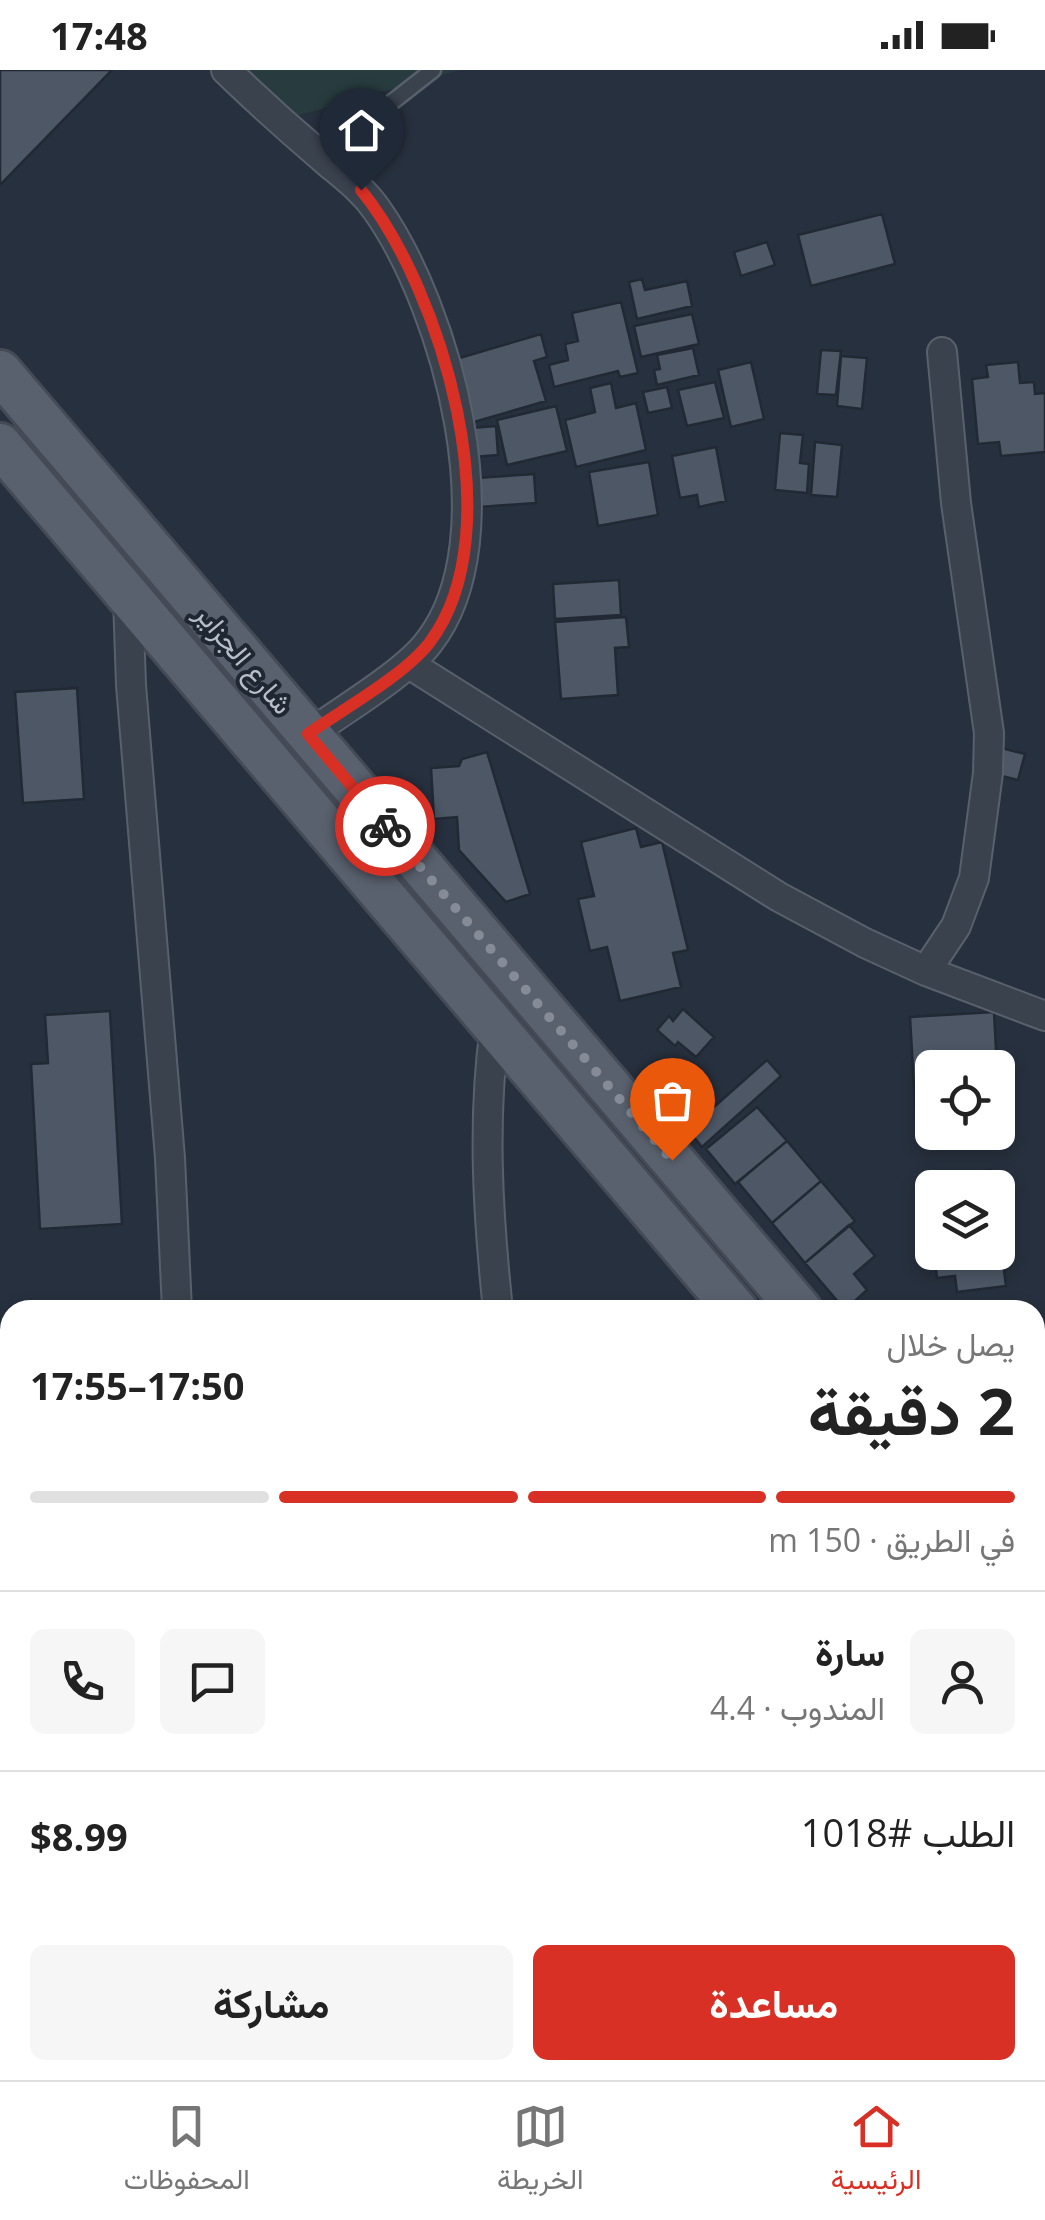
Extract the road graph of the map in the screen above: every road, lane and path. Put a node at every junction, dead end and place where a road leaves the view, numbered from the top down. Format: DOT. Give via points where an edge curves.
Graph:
graph roads {
  1 [pos="226,70"];
  2 [pos="433,70"];
  3 [pos="322,157"];
  4 [pos="942,352"];
  5 [pos="0,372"];
  6 [pos="0,445"];
  7 [pos="128,598"];
  8 [pos="409,664"];
  9 [pos="308,734"];
  10 [pos="926,971"];
  11 [pos="1045,1016"];
  12 [pos="495,1028"];
  13 [pos="177,1300"];
  14 [pos="497,1300"];
  15 [pos="727,1300"];
  16 [pos="791,1300"];
  1 -- 3 [label="street"];
  2 -- 3 [label="lane"];
  3 -- 8 [label="street" via="361,190 394,237 456,400 466,468 465,543 449,604"];
  4 -- 10 [label="street" via="989,733 988,773 974,878 956,926"];
  5 -- 9 [label="main road, شارع الجزاير"];
  6 -- 7 [label="main road, شارع الجزاير"];
  7 -- 12 [label="main road, شارع الجزاير"];
  7 -- 13 [label="street"];
  8 -- 9 [label="street"];
  8 -- 10 [label="street" via="779,897"];
  9 -- 16 [label="main road, شارع الجزاير"];
  10 -- 11 [label="street"];
  12 -- 14 [label="street" via="487,1144"];
  12 -- 15 [label="main road, شارع الجزاير"];
}
